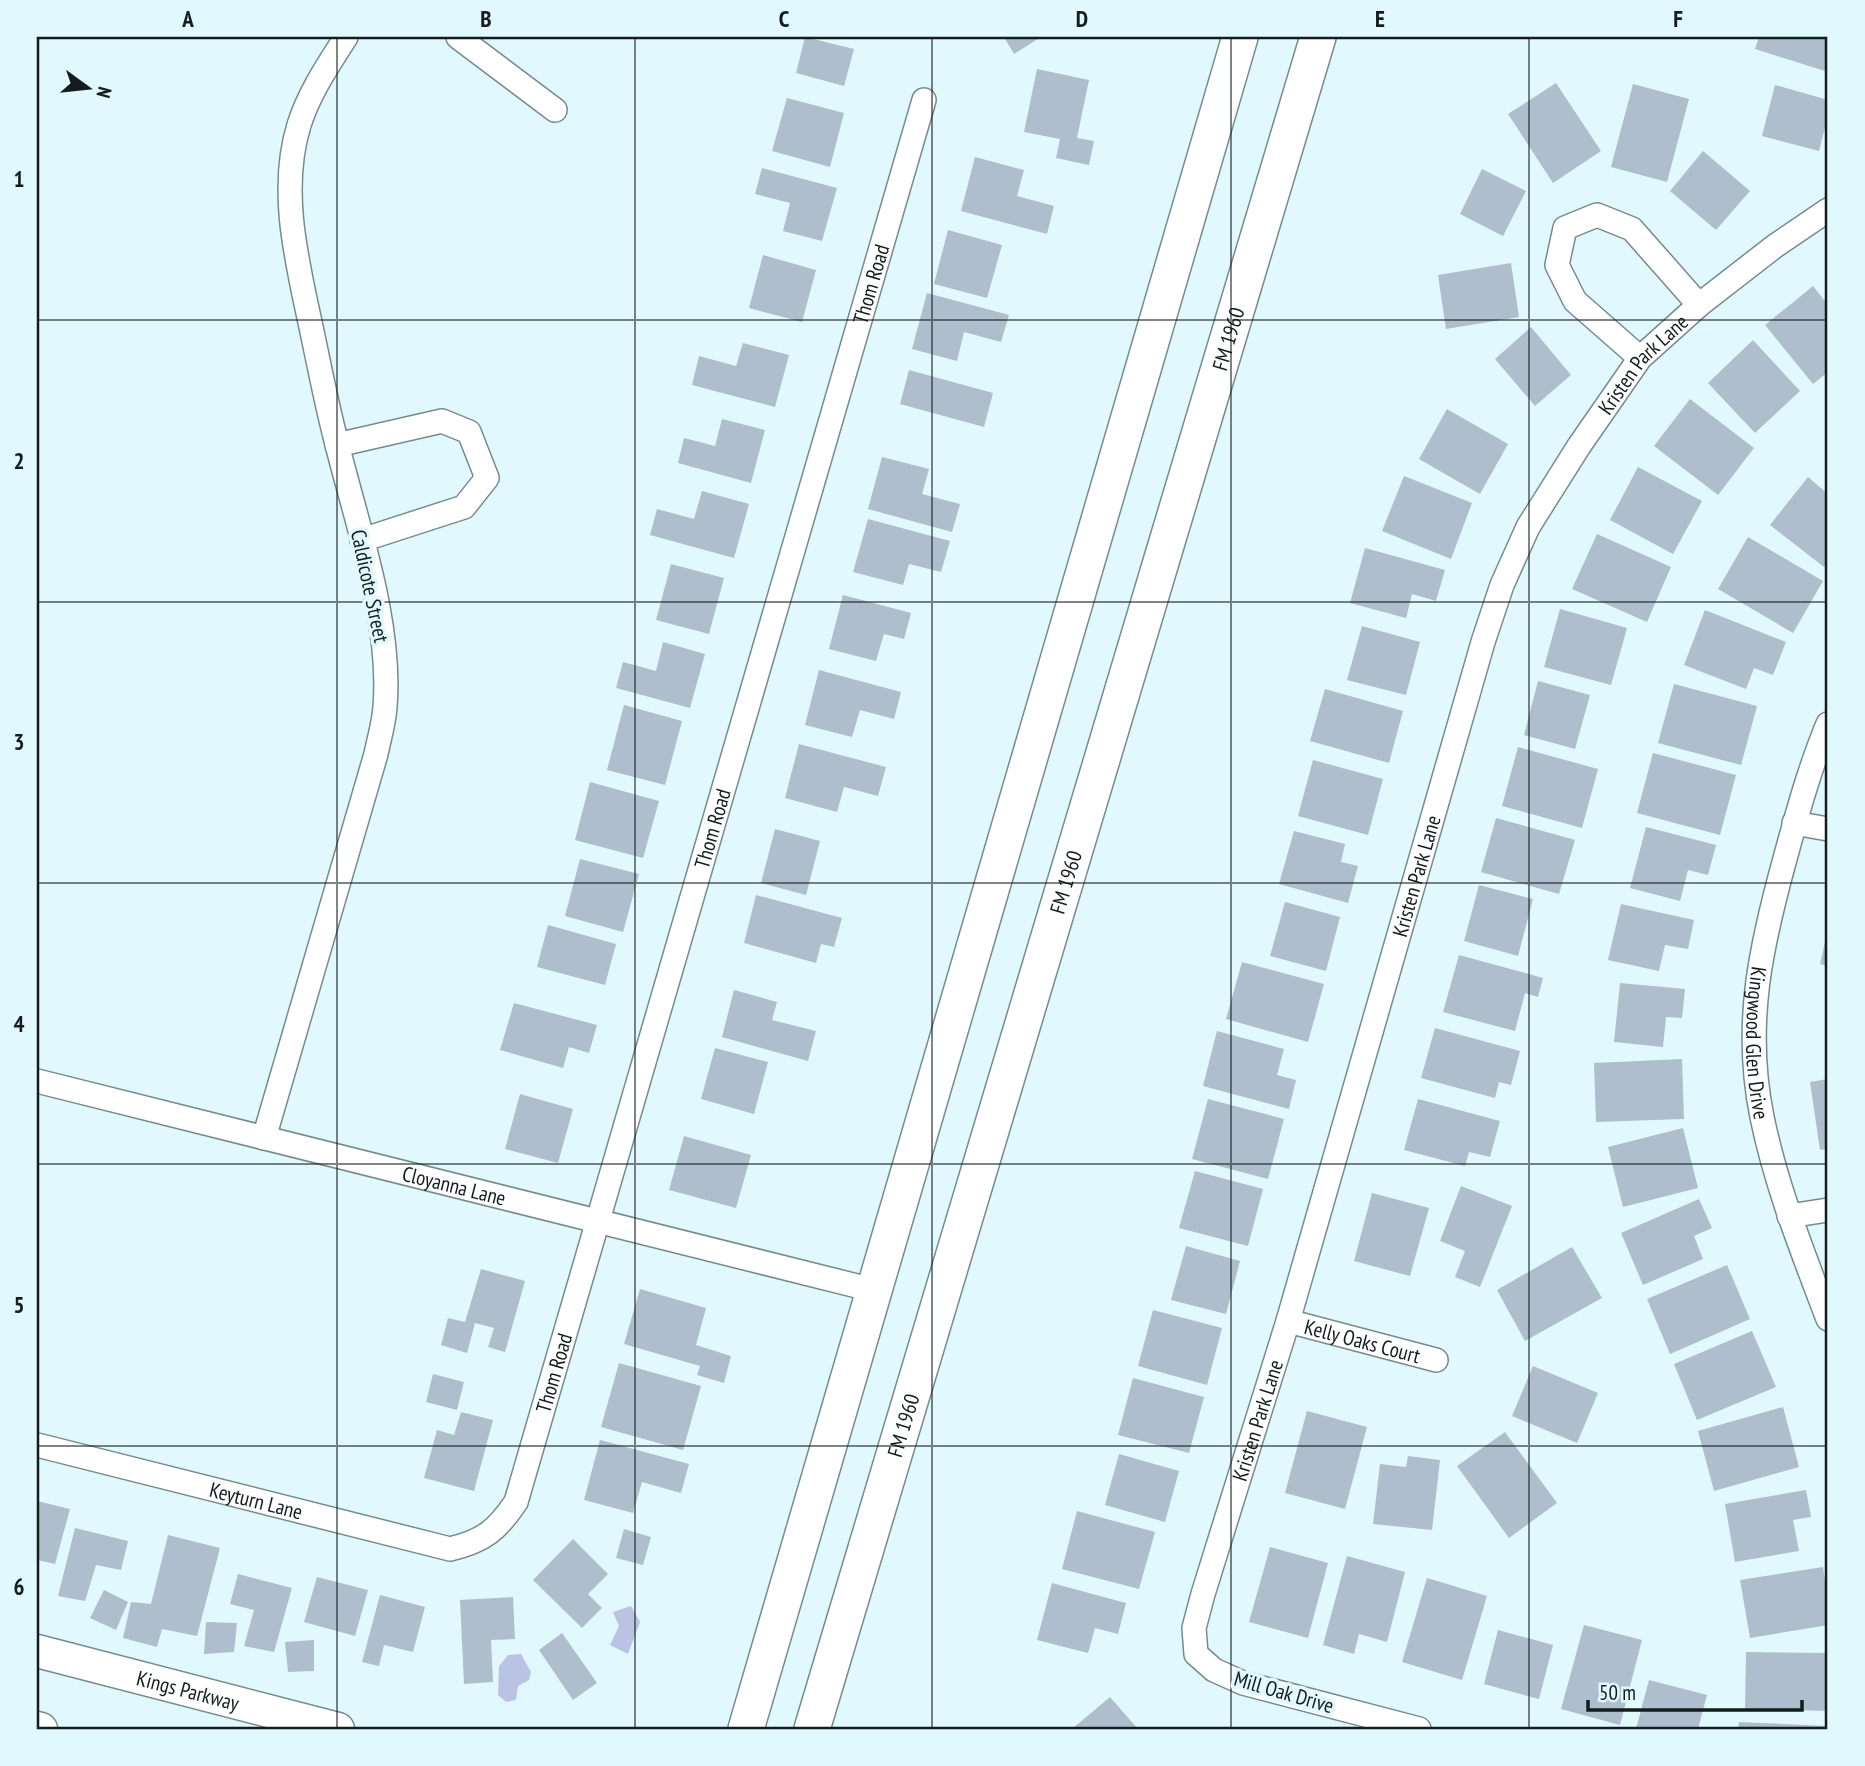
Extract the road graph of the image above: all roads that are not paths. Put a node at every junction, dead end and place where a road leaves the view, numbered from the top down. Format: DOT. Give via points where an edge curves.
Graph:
graph roads {
  1 [pos="346,37"];
  2 [pos="458,37"];
  3 [pos="1240,37"];
  4 [pos="1318,37"];
  5 [pos="923,100"];
  6 [pos="555,110"];
  7 [pos="1828,209"];
  8 [pos="1699,304"];
  9 [pos="1640,358"];
  10 [pos="337,445"];
  11 [pos="362,540"];
  12 [pos="1828,724"];
  13 [pos="1794,823"];
  14 [pos="1828,829"];
  15 [pos="37,1081"];
  16 [pos="264,1138"];
  17 [pos="1828,1210"];
  18 [pos="1789,1216"];
  19 [pos="598,1221"];
  20 [pos="873,1290"];
  21 [pos="1828,1319"];
  22 [pos="1288,1321"];
  23 [pos="1436,1360"];
  24 [pos="37,1445"];
  25 [pos="475,1543"];
  26 [pos="37,1651"];
  27 [pos="1196,1654"];
  28 [pos="338,1729"];
  29 [pos="746,1729"];
  30 [pos="812,1729"];
  31 [pos="1419,1729"];
  1 -- 10 [label="street, Caldicote Street" via="307,102 290,173 294,250"];
  2 -- 6 [label="street"];
  3 -- 20 [label="main road"];
  4 -- 30 [label="main road, FM 1960 / FM 1960"];
  5 -- 19 [label="street, Thom Road"];
  7 -- 8 [label="street, Kristen Park Lane"];
  8 -- 9 [label="street, Kristen Park Lane"];
  8 -- 9 [label="street" via="1632,229 1597,215 1565,228 1557,265 1575,300"];
  9 -- 22 [label="street, Kristen Park Lane" via="1528,527 1502,585"];
  10 -- 11 [label="street, Caldicote Street"];
  10 -- 11 [label="street" via="442,421 469,432 487,478 464,507"];
  11 -- 16 [label="street, Caldicote Street" via="386,662 386,708"];
  12 -- 13 [label="street, Kingwood Glen Drive"];
  13 -- 14 [label="street"];
  13 -- 18 [label="street, Kingwood Glen Drive" via="1770,912 1755,994 1753,1055 1762,1117"];
  15 -- 16 [label="street, Cloyanna Lane"];
  16 -- 19 [label="street, Cloyanna Lane"];
  17 -- 18 [label="street"];
  18 -- 21 [label="street, Kingwood Glen Drive"];
  19 -- 20 [label="street, Cloyanna Lane"];
  19 -- 25 [label="street, Thom Road" via="516,1502 503,1521"];
  20 -- 29 [label="main road"];
  22 -- 23 [label="street, Kelly Oaks Court"];
  22 -- 27 [label="street, Kristen Park Lane" via="1203,1594 1194,1628"];
  24 -- 25 [label="street, Keyturn Lane" via="450,1549"];
  26 -- 28 [label="street, Kings Parkway"];
  27 -- 31 [label="street, Mill Oak Drive" via="1214,1671 1243,1683"];
}
